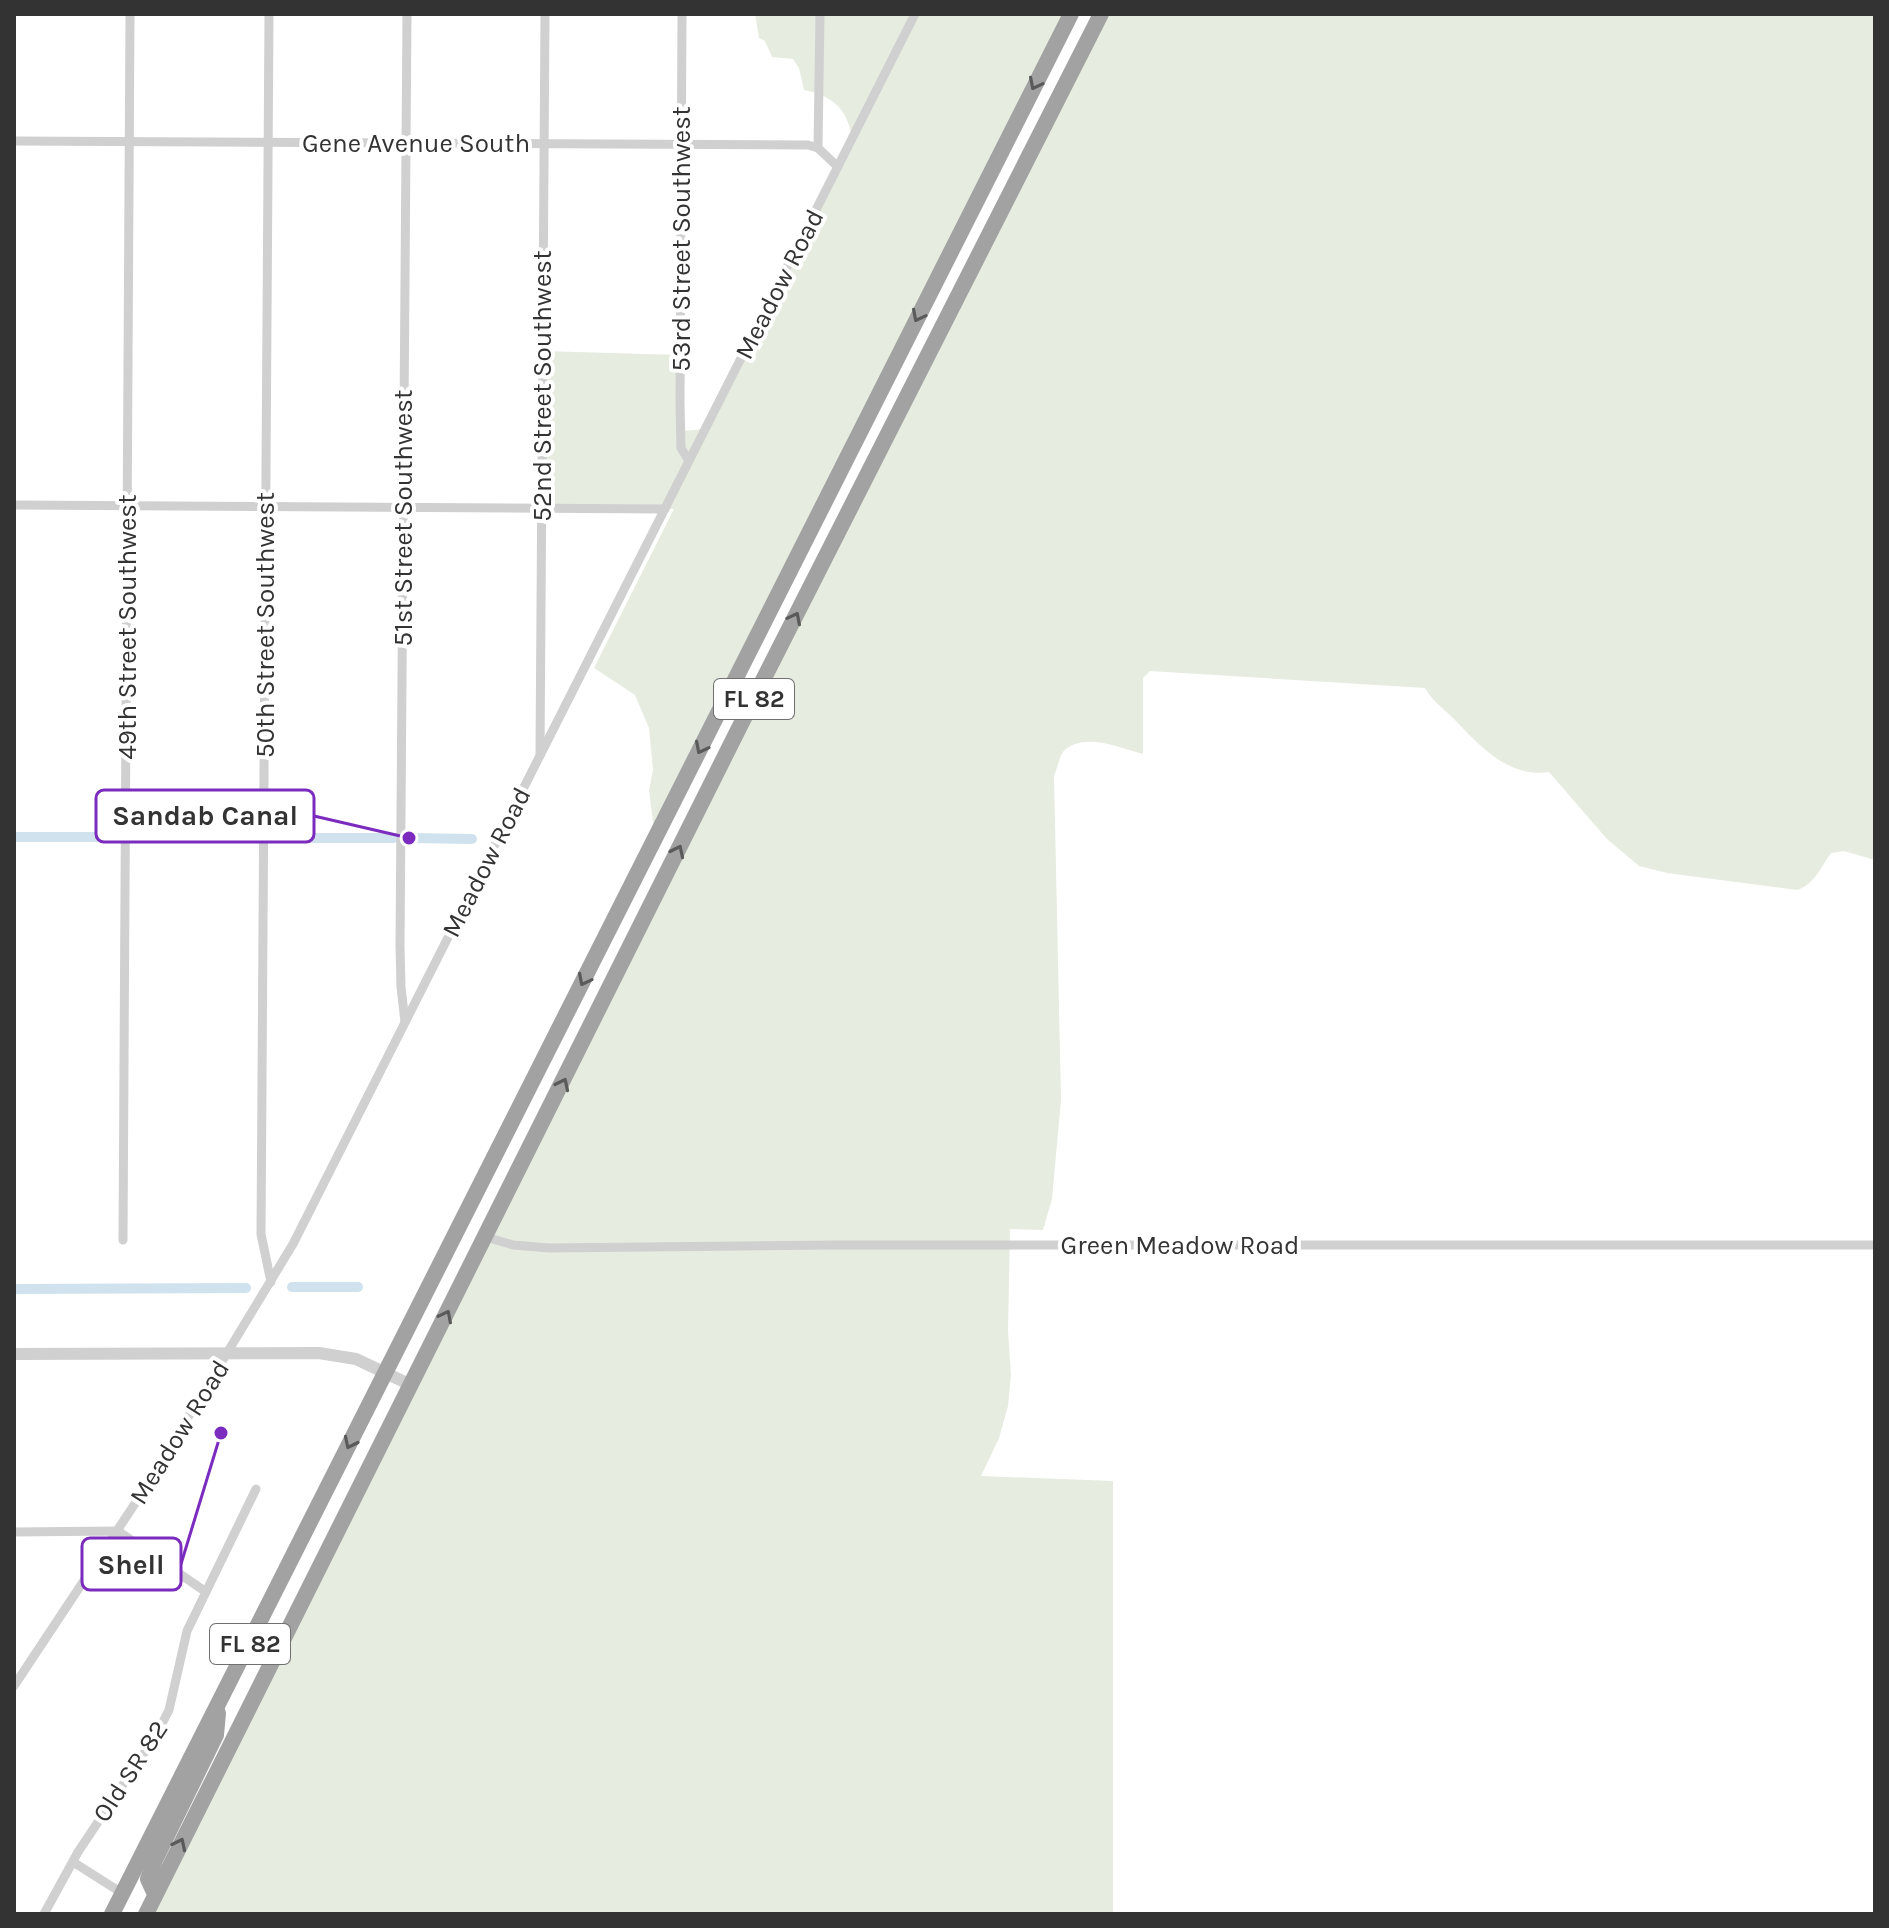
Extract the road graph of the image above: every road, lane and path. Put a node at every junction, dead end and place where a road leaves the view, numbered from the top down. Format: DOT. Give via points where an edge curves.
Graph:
graph roads {
  1 [pos="130,14"];
  2 [pos="269,14"];
  3 [pos="407,14"];
  4 [pos="545,14"];
  5 [pos="682,14"];
  6 [pos="820,14"];
  7 [pos="915,14"];
  8 [pos="1071,14"];
  9 [pos="1101,14"];
  10 [pos="14,141"];
  11 [pos="129,142"];
  12 [pos="268,142"];
  13 [pos="406,143"];
  14 [pos="544,144"];
  15 [pos="681,145"];
  16 [pos="818,148"];
  17 [pos="838,167"];
  18 [pos="978,196"];
  19 [pos="1003,209"];
  20 [pos="689,461"];
  21 [pos="14,505"];
  22 [pos="128,505"];
  23 [pos="266,506"];
  24 [pos="403,507"];
  25 [pos="541,508"];
  26 [pos="665,509"];
  27 [pos="540,757"];
  28 [pos="405,1022"];
  29 [pos="486,1237"];
  30 [pos="123,1240"];
  31 [pos="1875,1245"];
  32 [pos="271,1282"];
  33 [pos="14,1354"];
  34 [pos="228,1354"];
  35 [pos="385,1373"];
  36 [pos="411,1385"];
  37 [pos="256,1489"];
  38 [pos="118,1531"];
  39 [pos="14,1532"];
  40 [pos="206,1592"];
  41 [pos="18,1673"];
  42 [pos="14,1686"];
  43 [pos="219,1704"];
  44 [pos="73,1862"];
  45 [pos="122,1893"];
  46 [pos="155,1894"];
  47 [pos="44,1914"];
  48 [pos="112,1914"];
  49 [pos="127,1914"];
  50 [pos="146,1914"];
  1 -- 11 [label="street, 49th Street Southwest"];
  2 -- 12 [label="street, 50th Street Southwest"];
  3 -- 13 [label="street, 51st Street Southwest"];
  4 -- 14 [label="street, 52nd Street Southwest"];
  5 -- 15 [label="street, 53rd Street Southwest"];
  6 -- 16 [label="street"];
  7 -- 17 [label="street, Meadow Road"];
  8 -- 18 [label="highway, FL 82, one-way"];
  9 -- 19 [label="highway, FL 82"];
  10 -- 11 [label="street, Gene Avenue South"];
  11 -- 12 [label="street, Gene Avenue South"];
  11 -- 22 [label="street, 49th Street Southwest"];
  12 -- 13 [label="street, Gene Avenue South"];
  12 -- 23 [label="street, 50th Street Southwest"];
  13 -- 14 [label="street, Gene Avenue South"];
  13 -- 24 [label="street, 51st Street Southwest"];
  14 -- 15 [label="street, Gene Avenue South"];
  14 -- 25 [label="street, 52nd Street Southwest"];
  15 -- 16 [label="street, Gene Avenue South"];
  15 -- 20 [label="street, 53rd Street Southwest" via="681,448"];
  16 -- 17 [label="street"];
  17 -- 20 [label="street, Meadow Road"];
  18 -- 19 [label="highway"];
  18 -- 35 [label="highway, FL 82, one-way"];
  29 -- 19 [label="highway, FL 82, one-way"];
  20 -- 26 [label="street, Meadow Road"];
  21 -- 22 [label="street"];
  22 -- 23 [label="street"];
  22 -- 30 [label="street, 49th Street Southwest"];
  23 -- 24 [label="street"];
  23 -- 32 [label="street, 50th Street Southwest" via="261,1234"];
  24 -- 25 [label="street"];
  24 -- 28 [label="street, 51st Street Southwest" via="400,946"];
  25 -- 26 [label="street"];
  25 -- 27 [label="street, 52nd Street Southwest"];
  26 -- 27 [label="street, Meadow Road"];
  27 -- 28 [label="street, Meadow Road"];
  28 -- 32 [label="street, Meadow Road"];
  29 -- 31 [label="street, Green Meadow Road" via="549,1248"];
  36 -- 29 [label="highway, FL 82, one-way"];
  32 -- 34 [label="street, Meadow Road"];
  33 -- 34 [label="street"];
  34 -- 35 [label="street" via="332,1355"];
  34 -- 38 [label="street, Meadow Road"];
  35 -- 36 [label="street"];
  35 -- 43 [label="highway, FL 82, one-way"];
  46 -- 36 [label="highway, FL 82, one-way"];
  37 -- 40 [label="street, Old SR 82"];
  38 -- 39 [label="street"];
  38 -- 40 [label="street"];
  38 -- 41 [label="street, Meadow Road"];
  40 -- 44 [label="street, Old SR 82" via="180,1652 169,1710"];
  41 -- 42 [label="street, Meadow Road"];
  43 -- 45 [label="highway, FL 82"];
  43 -- 46 [label="highway" via="216,1735 151,1870 148,1879"];
  44 -- 45 [label="street"];
  44 -- 47 [label="street, Old SR 82"];
  45 -- 48 [label="highway, FL 82"];
  45 -- 49 [label="highway"];
  46 -- 50 [label="highway, FL 82"];
}
